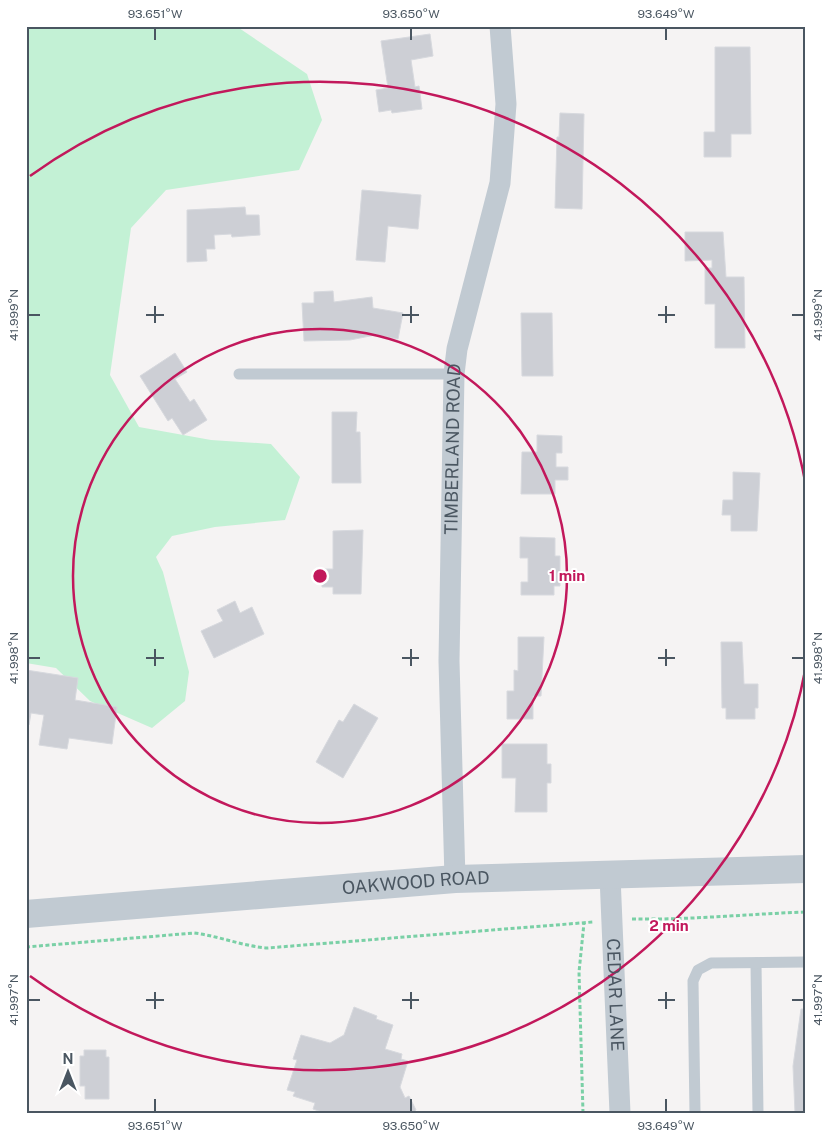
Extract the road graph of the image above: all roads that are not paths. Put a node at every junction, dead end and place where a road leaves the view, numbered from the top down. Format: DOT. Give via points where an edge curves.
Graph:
graph roads {
  1 [pos="500,26"];
  2 [pos="239,374"];
  3 [pos="454,374"];
  4 [pos="806,869"];
  5 [pos="610,876"];
  6 [pos="455,879"];
  7 [pos="26,914"];
  8 [pos="806,962"];
  9 [pos="756,963"];
  10 [pos="620,1113"];
  11 [pos="695,1113"];
  12 [pos="758,1113"];
  1 -- 3 [label="street, TIMBERLAND ROAD" via="506,104 500,183 459,339"];
  2 -- 3 [label="lane"];
  3 -- 6 [label="street, TIMBERLAND ROAD" via="449,661"];
  4 -- 5 [label="street, OAKWOOD ROAD"];
  5 -- 6 [label="street, OAKWOOD ROAD"];
  5 -- 10 [label="street, CEDAR LANE"];
  6 -- 7 [label="street, OAKWOOD ROAD"];
  8 -- 9 [label="lane"];
  9 -- 11 [label="lane" via="711,963 698,970 693,981"];
  9 -- 12 [label="lane"];
}
